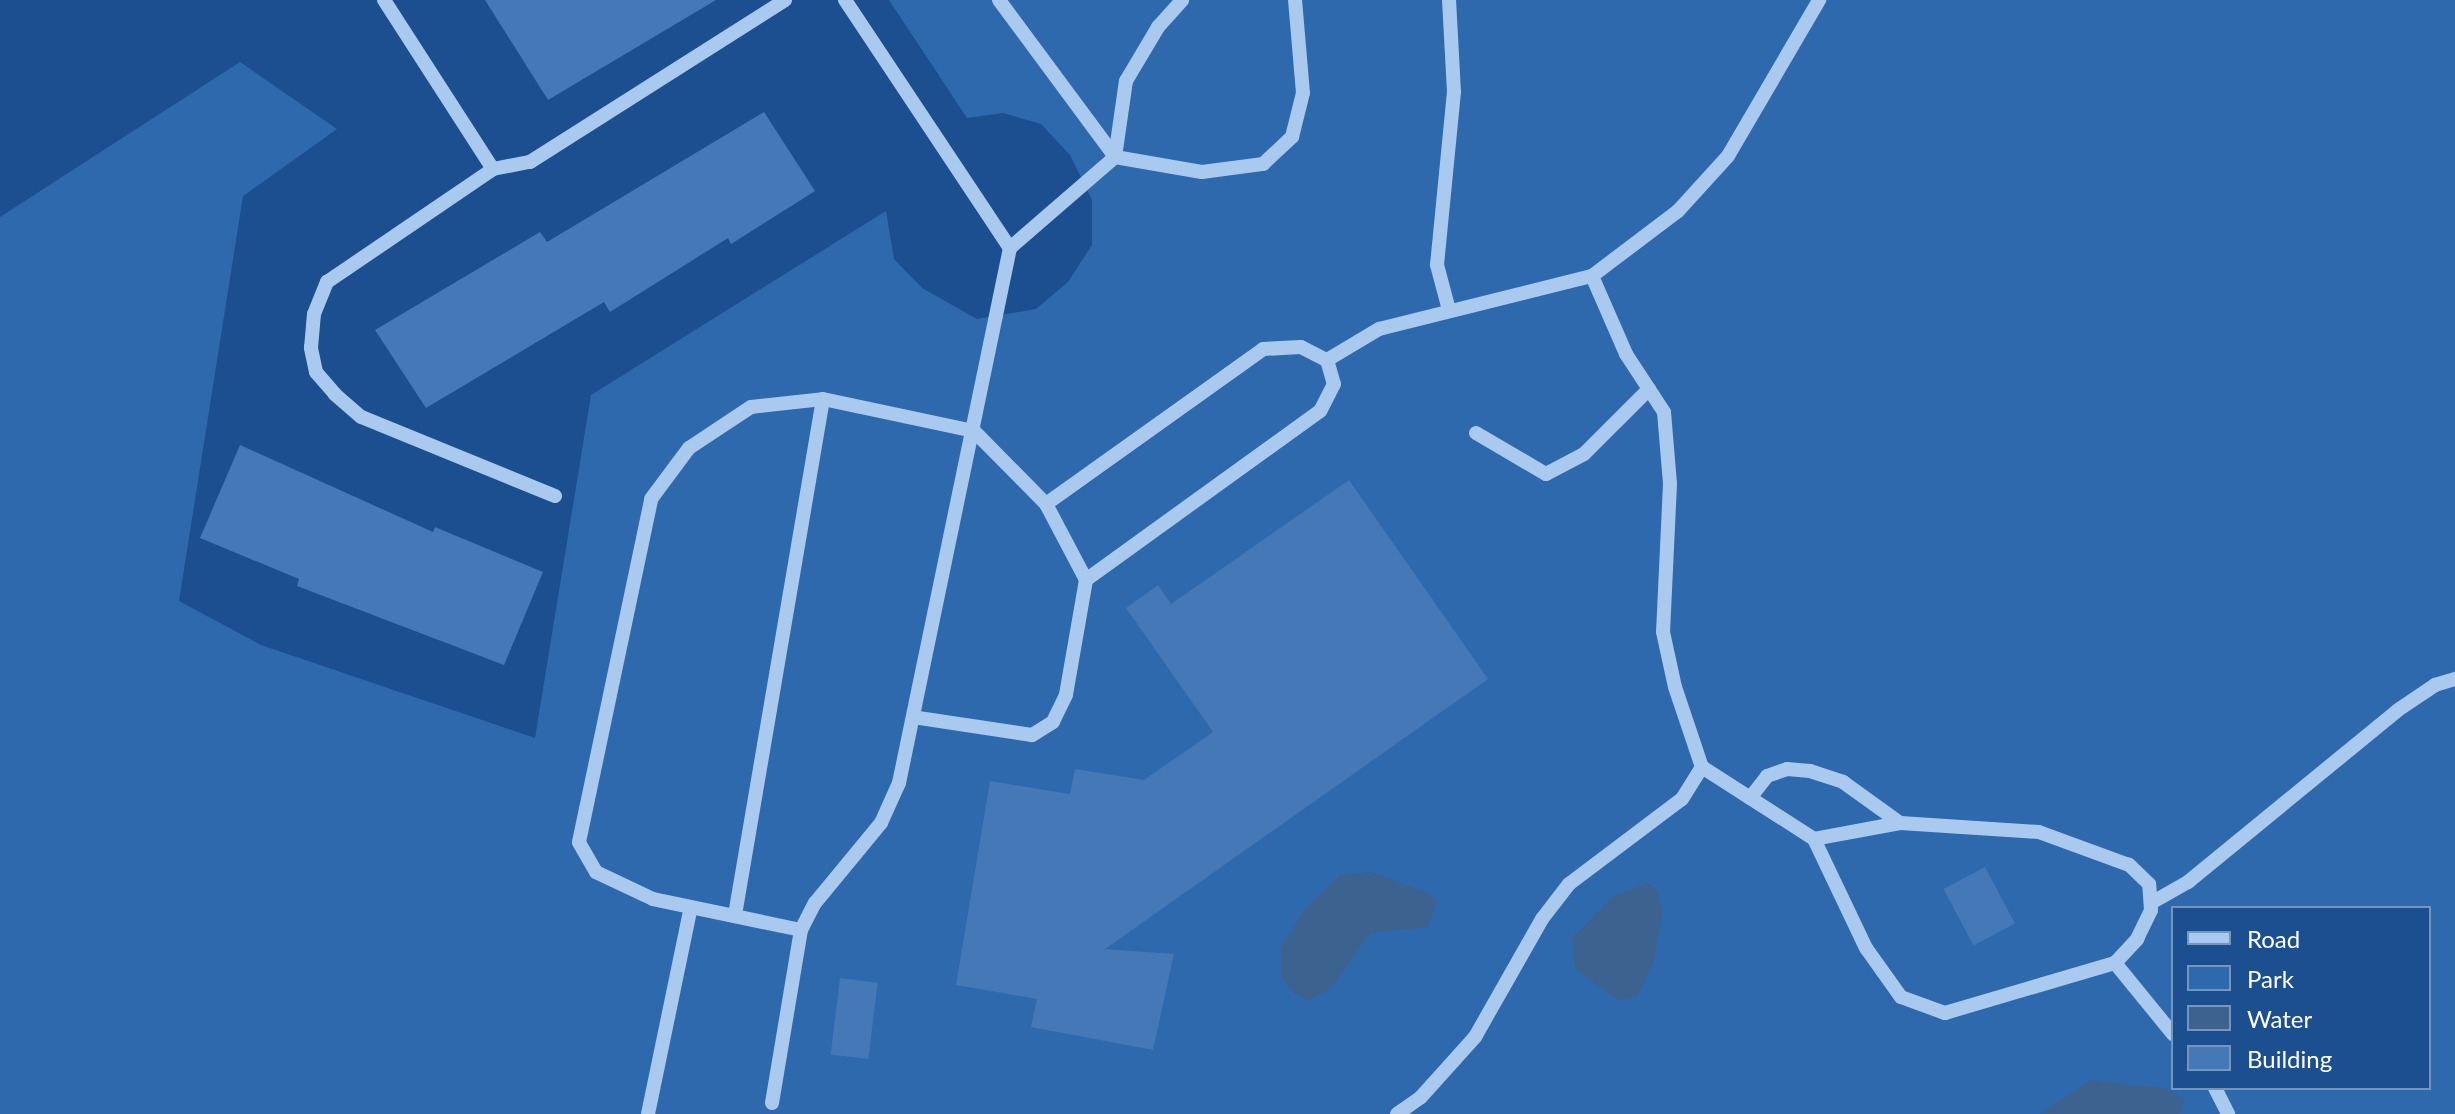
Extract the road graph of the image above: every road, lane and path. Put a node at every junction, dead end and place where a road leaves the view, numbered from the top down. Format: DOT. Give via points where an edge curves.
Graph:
graph roads {
  1 [pos="384,0"];
  2 [pos="785,0"];
  3 [pos="845,0"];
  4 [pos="999,0"];
  5 [pos="1182,0"];
  6 [pos="1295,0"];
  7 [pos="1449,0"];
  8 [pos="1819,0"];
  9 [pos="1115,157"];
  10 [pos="493,169"];
  11 [pos="1010,248"];
  12 [pos="1592,276"];
  13 [pos="1449,310"];
  14 [pos="1327,360"];
  15 [pos="1649,389"];
  16 [pos="823,399"];
  17 [pos="974,431"];
  18 [pos="1476,433"];
  19 [pos="555,496"];
  20 [pos="1046,504"];
  21 [pos="1086,580"];
  22 [pos="2455,679"];
  23 [pos="913,717"];
  24 [pos="1702,767"];
  25 [pos="1750,798"];
  26 [pos="1900,823"];
  27 [pos="1814,839"];
  28 [pos="2151,903"];
  29 [pos="691,907"];
  30 [pos="735,915"];
  31 [pos="801,930"];
  32 [pos="2115,963"];
  33 [pos="2171,1032"];
  34 [pos="2216,1090"];
  35 [pos="772,1103"];
  36 [pos="648,1114"];
  37 [pos="1397,1114"];
  38 [pos="2228,1114"];
  1 -- 10 [label="street"];
  2 -- 10 [label="street" via="530,162"];
  3 -- 11 [label="street"];
  4 -- 9 [label="street"];
  5 -- 9 [label="street" via="1158,27 1126,81"];
  6 -- 9 [label="street" via="1303,93 1292,137 1263,164 1202,172"];
  7 -- 13 [label="street" via="1454,92 1437,265"];
  8 -- 12 [label="street" via="1728,156 1678,211"];
  9 -- 11 [label="street"];
  10 -- 19 [label="street" via="327,282 314,314 311,348 316,372 361,417"];
  11 -- 17 [label="street"];
  12 -- 13 [label="street"];
  12 -- 15 [label="street" via="1626,354"];
  13 -- 14 [label="street" via="1379,329"];
  14 -- 20 [label="street" via="1301,347 1263,349"];
  14 -- 21 [label="street" via="1334,384 1320,411"];
  15 -- 18 [label="street" via="1584,454 1546,474"];
  15 -- 24 [label="street" via="1664,412 1670,484 1663,632"];
  16 -- 17 [label="street"];
  16 -- 29 [label="street" via="751,407 689,448 651,499 579,842 596,872 653,899"];
  16 -- 30 [label="street"];
  17 -- 20 [label="street"];
  17 -- 23 [label="street"];
  20 -- 21 [label="street"];
  21 -- 23 [label="street" via="1066,695 1053,722 1032,735"];
  22 -- 28 [label="street" via="2435,685 2398,710 2188,882"];
  23 -- 31 [label="street" via="899,783 881,823 815,903"];
  24 -- 25 [label="street"];
  24 -- 37 [label="street" via="1682,799 1569,884 1542,919 1475,1037 1421,1097"];
  25 -- 26 [label="street" via="1767,776 1787,769 1810,771 1843,782"];
  25 -- 27 [label="street"];
  26 -- 27 [label="street"];
  26 -- 28 [label="street" via="2039,832 2129,865 2149,884"];
  27 -- 32 [label="street" via="1866,948 1901,997 1945,1013"];
  28 -- 32 [label="street" via="2137,939"];
  29 -- 30 [label="street"];
  29 -- 36 [label="street"];
  30 -- 31 [label="street"];
  31 -- 35 [label="street"];
  32 -- 33 [label="street"];
  34 -- 38 [label="street"];
}
